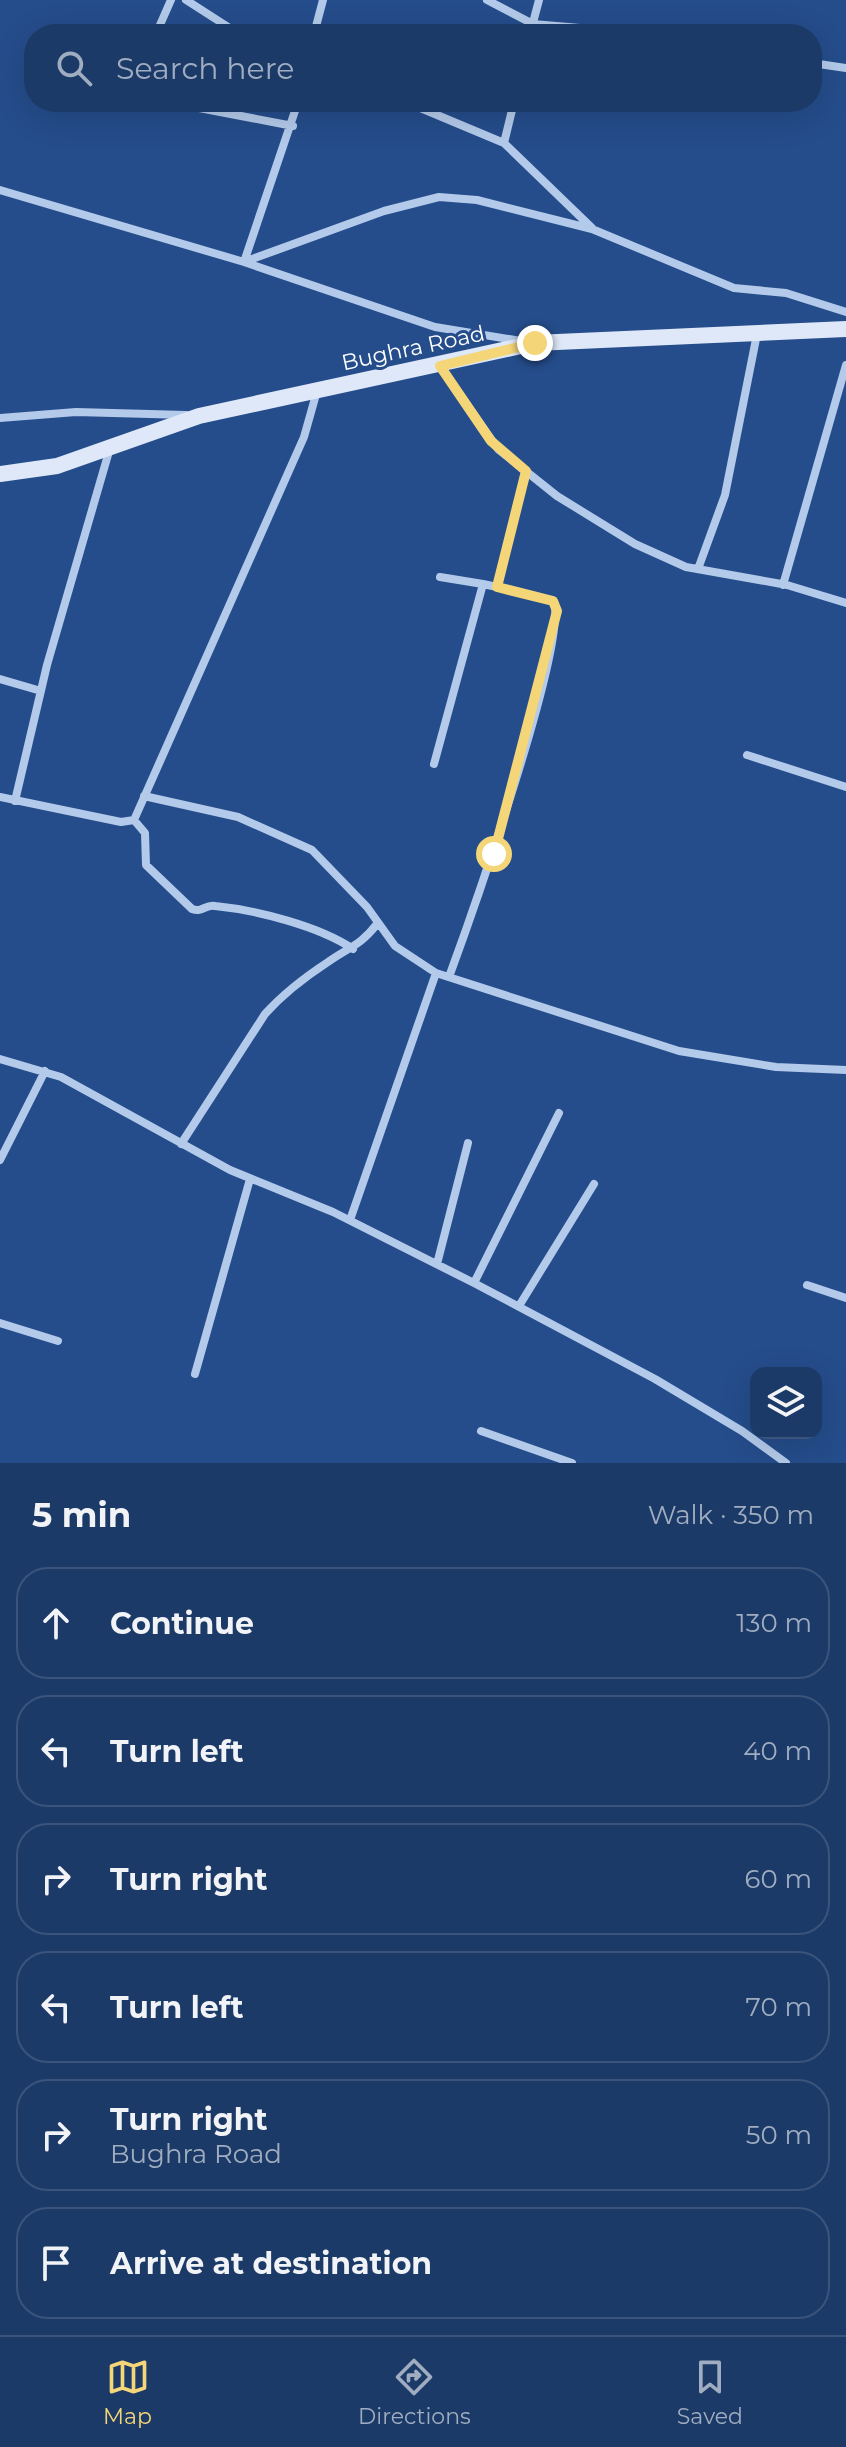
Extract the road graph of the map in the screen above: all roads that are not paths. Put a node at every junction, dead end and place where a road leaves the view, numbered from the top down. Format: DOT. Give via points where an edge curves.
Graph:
graph roads {
  1 [pos="171,0"];
  2 [pos="186,0"];
  3 [pos="323,0"];
  4 [pos="487,0"];
  5 [pos="539,0"];
  6 [pos="160,24"];
  7 [pos="223,24"];
  8 [pos="317,24"];
  9 [pos="533,24"];
  10 [pos="822,64"];
  11 [pos="846,68"];
  12 [pos="220,112"];
  13 [pos="296,112"];
  14 [pos="430,112"];
  15 [pos="512,112"];
  16 [pos="293,126"];
  17 [pos="504,143"];
  18 [pos="0,190"];
  19 [pos="592,229"];
  20 [pos="244,262"];
  21 [pos="846,299"];
  22 [pos="844,311"];
  23 [pos="846,329"];
  24 [pos="757,334"];
  25 [pos="535,343"];
  26 [pos="846,365"];
  27 [pos="440,366"];
  28 [pos="317,391"];
  29 [pos="199,416"];
  30 [pos="0,418"];
  31 [pos="110,448"];
  32 [pos="526,471"];
  33 [pos="0,474"];
  34 [pos="698,569"];
  35 [pos="440,577"];
  36 [pos="483,584"];
  37 [pos="783,585"];
  38 [pos="497,587"];
  39 [pos="846,603"];
  40 [pos="0,679"];
  41 [pos="41,691"];
  42 [pos="747,755"];
  43 [pos="434,764"];
  44 [pos="846,787"];
  45 [pos="144,796"];
  46 [pos="0,797"];
  47 [pos="15,801"];
  48 [pos="134,820"];
  49 [pos="377,924"];
  50 [pos="353,949"];
  51 [pos="436,973"];
  52 [pos="449,977"];
  53 [pos="0,1059"];
  54 [pos="846,1070"];
  55 [pos="45,1071"];
  56 [pos="559,1113"];
  57 [pos="468,1143"];
  58 [pos="181,1144"];
  59 [pos="0,1160"];
  60 [pos="250,1179"];
  61 [pos="594,1184"];
  62 [pos="350,1220"];
  63 [pos="437,1264"];
  64 [pos="474,1283"];
  65 [pos="807,1285"];
  66 [pos="846,1298"];
  67 [pos="519,1306"];
  68 [pos="0,1323"];
  69 [pos="58,1341"];
  70 [pos="195,1374"];
  71 [pos="481,1431"];
  72 [pos="572,1463"];
  73 [pos="786,1463"];
  1 -- 6 [label="street"];
  2 -- 7 [label="street"];
  3 -- 8 [label="street"];
  4 -- 9 [label="street"];
  5 -- 9 [label="street"];
  10 -- 11 [label="street"];
  12 -- 16 [label="street"];
  13 -- 16 [label="street"];
  14 -- 17 [label="street"];
  15 -- 17 [label="street"];
  16 -- 20 [label="street"];
  17 -- 19 [label="street"];
  18 -- 20 [label="street"];
  19 -- 20 [label="street" via="477,200 439,197"];
  19 -- 22 [label="street" via="709,280 786,293"];
  20 -- 25 [label="street" via="435,327"];
  21 -- 22 [label="street"];
  23 -- 24 [label="street, Bughra Road"];
  24 -- 25 [label="street, Bughra Road"];
  24 -- 34 [label="street" via="734,460"];
  25 -- 27 [label="street, Bughra Road"];
  26 -- 37 [label="street"];
  27 -- 28 [label="street, Bughra Road"];
  27 -- 32 [label="street" via="491,441"];
  28 -- 29 [label="street, Bughra Road"];
  28 -- 45 [label="street" via="304,437"];
  29 -- 30 [label="street" via="76,412"];
  29 -- 31 [label="street, Bughra Road"];
  31 -- 33 [label="street, Bughra Road" via="57,466"];
  31 -- 41 [label="street"];
  32 -- 34 [label="street" via="635,544"];
  32 -- 38 [label="street"];
  34 -- 37 [label="street"];
  35 -- 36 [label="street"];
  36 -- 38 [label="street"];
  36 -- 43 [label="street"];
  37 -- 39 [label="street"];
  38 -- 52 [label="street" via="553,601 557,611 494,854"];
  40 -- 41 [label="street"];
  41 -- 47 [label="street"];
  42 -- 44 [label="street"];
  45 -- 48 [label="street"];
  45 -- 49 [label="street" via="238,817 312,850"];
  46 -- 47 [label="street"];
  47 -- 48 [label="street" via="121,822"];
  48 -- 50 [label="street" via="145,833 146,865 192,909 200,912 215,906 280,921"];
  49 -- 50 [label="street"];
  49 -- 51 [label="street" via="406,955"];
  50 -- 58 [label="street" via="329,960 265,1014"];
  51 -- 52 [label="street"];
  51 -- 62 [label="street"];
  52 -- 54 [label="street" via="679,1051 776,1067"];
  53 -- 55 [label="street"];
  55 -- 58 [label="street"];
  55 -- 59 [label="street"];
  56 -- 64 [label="street"];
  57 -- 63 [label="street"];
  58 -- 60 [label="street"];
  60 -- 62 [label="street"];
  60 -- 70 [label="street"];
  61 -- 67 [label="street"];
  62 -- 63 [label="street"];
  63 -- 64 [label="street"];
  64 -- 67 [label="street"];
  65 -- 66 [label="street"];
  67 -- 73 [label="street" via="681,1394"];
  68 -- 69 [label="street"];
  71 -- 72 [label="street"];
}
